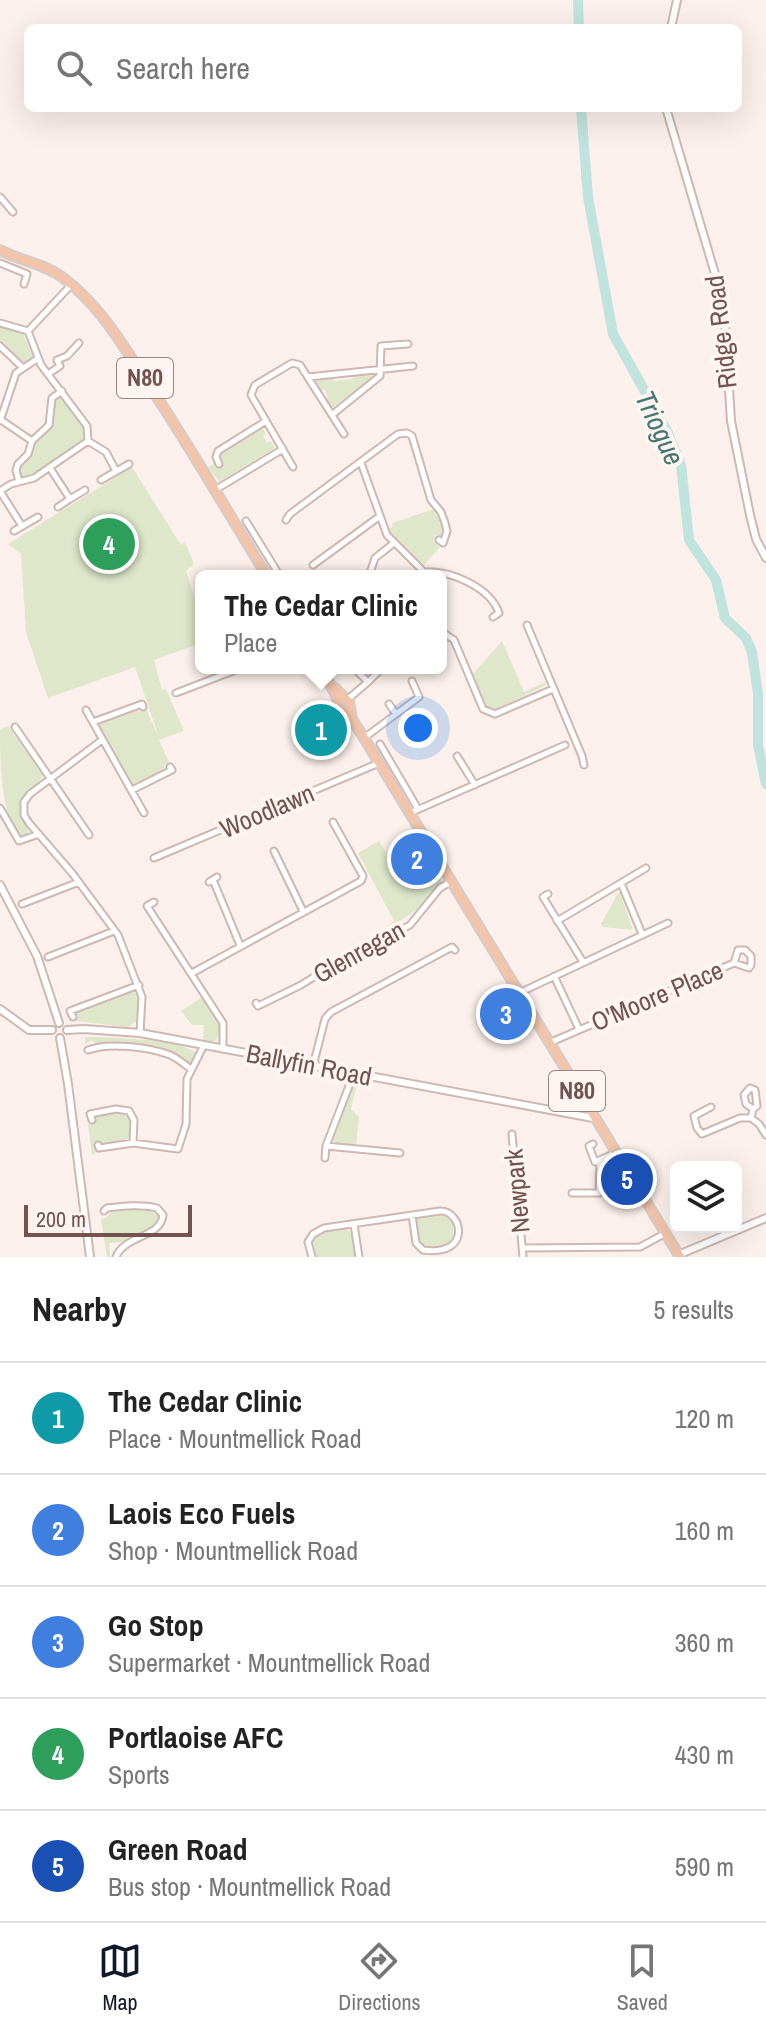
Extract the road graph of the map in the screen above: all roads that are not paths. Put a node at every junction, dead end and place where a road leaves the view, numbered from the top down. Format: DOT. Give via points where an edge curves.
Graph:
graph roads {
  1 [pos="677,0"];
  2 [pos="672,24"];
  3 [pos="667,112"];
  4 [pos="0,197"];
  5 [pos="13,212"];
  6 [pos="0,250"];
  7 [pos="0,263"];
  8 [pos="24,284"];
  9 [pos="71,284"];
  10 [pos="0,323"];
  11 [pos="28,331"];
  12 [pos="79,343"];
  13 [pos="408,344"];
  14 [pos="0,346"];
  15 [pos="37,359"];
  16 [pos="413,366"];
  17 [pos="22,367"];
  18 [pos="382,369"];
  19 [pos="48,374"];
  20 [pos="308,377"];
  21 [pos="62,391"];
  22 [pos="3,399"];
  23 [pos="333,414"];
  24 [pos="0,420"];
  25 [pos="266,421"];
  26 [pos="344,434"];
  27 [pos="32,441"];
  28 [pos="88,441"];
  29 [pos="283,449"];
  30 [pos="361,463"];
  31 [pos="129,464"];
  32 [pos="219,464"];
  33 [pos="293,467"];
  34 [pos="50,468"];
  35 [pos="116,471"];
  36 [pos="101,480"];
  37 [pos="19,482"];
  38 [pos="85,490"];
  39 [pos="215,490"];
  40 [pos="0,491"];
  41 [pos="70,499"];
  42 [pos="58,507"];
  43 [pos="380,516"];
  44 [pos="38,517"];
  45 [pos="286,520"];
  46 [pos="246,521"];
  47 [pos="22,526"];
  48 [pos="14,531"];
  49 [pos="439,540"];
  50 [pos="394,543"];
  51 [pos="766,558"];
  52 [pos="313,565"];
  53 [pos="263,570"];
  54 [pos="276,570"];
  55 [pos="371,570"];
  56 [pos="420,570"];
  57 [pos="447,576"];
  58 [pos="493,617"];
  59 [pos="527,625"];
  60 [pos="447,635"];
  61 [pos="225,674"];
  62 [pos="325,674"];
  63 [pos="360,674"];
  64 [pos="376,674"];
  65 [pos="412,681"];
  66 [pos="368,682"];
  67 [pos="553,689"];
  68 [pos="176,693"];
  69 [pos="345,703"];
  70 [pos="389,704"];
  71 [pos="143,707"];
  72 [pos="86,710"];
  73 [pos="396,714"];
  74 [pos="93,722"];
  75 [pos="15,727"];
  76 [pos="364,738"];
  77 [pos="102,740"];
  78 [pos="380,744"];
  79 [pos="565,745"];
  80 [pos="457,756"];
  81 [pos="379,763"];
  82 [pos="584,765"];
  83 [pos="170,767"];
  84 [pos="51,779"];
  85 [pos="475,785"];
  86 [pos="132,790"];
  87 [pos="0,808"];
  88 [pos="414,811"];
  89 [pos="144,813"];
  90 [pos="332,822"];
  91 [pos="39,833"];
  92 [pos="89,835"];
  93 [pos="275,850"];
  94 [pos="154,858"];
  95 [pos="646,868"];
  96 [pos="213,880"];
  97 [pos="452,881"];
  98 [pos="79,882"];
  99 [pos="621,883"];
  100 [pos="0,885"];
  101 [pos="548,894"];
  102 [pos="154,902"];
  103 [pos="22,904"];
  104 [pos="303,911"];
  105 [pos="557,921"];
  106 [pos="668,923"];
  107 [pos="114,931"];
  108 [pos="642,934"];
  109 [pos="240,945"];
  110 [pos="455,950"];
  111 [pos="48,957"];
  112 [pos="583,962"];
  113 [pos="734,963"];
  114 [pos="192,973"];
  115 [pos="554,976"];
  116 [pos="139,985"];
  117 [pos="519,993"];
  118 [pos="256,1003"];
  119 [pos="0,1009"];
  120 [pos="73,1017"];
  121 [pos="59,1023"];
  122 [pos="579,1029"];
  123 [pos="52,1030"];
  124 [pos="67,1030"];
  125 [pos="140,1033"];
  126 [pos="60,1038"];
  127 [pos="548,1043"];
  128 [pos="204,1045"];
  129 [pos="91,1047"];
  130 [pos="223,1049"];
  131 [pos="313,1066"];
  132 [pos="191,1069"];
  133 [pos="354,1073"];
  134 [pos="582,1100"];
  135 [pos="711,1107"];
  136 [pos="753,1109"];
  137 [pos="551,1110"];
  138 [pos="593,1118"];
  139 [pos="751,1118"];
  140 [pos="92,1120"];
  141 [pos="512,1134"];
  142 [pos="766,1135"];
  143 [pos="133,1143"];
  144 [pos="593,1144"];
  145 [pos="98,1145"];
  146 [pos="326,1146"];
  147 [pos="400,1152"];
  148 [pos="615,1153"];
  149 [pos="325,1158"];
  150 [pos="600,1161"];
  151 [pos="572,1193"];
  152 [pos="104,1211"];
  153 [pos="412,1215"];
  154 [pos="766,1218"];
  155 [pos="354,1225"];
  156 [pos="664,1234"];
  157 [pos="635,1247"];
  158 [pos="522,1248"];
  159 [pos="679,1256"];
  160 [pos="90,1257"];
  161 [pos="116,1257"];
  162 [pos="312,1257"];
  163 [pos="359,1257"];
  164 [pos="523,1257"];
  165 [pos="639,1257"];
  1 -- 2 [label="street"];
  3 -- 51 [label="street, Ridge Road" via="718,284 731,421 756,539"];
  4 -- 5 [label="street"];
  6 -- 9 [label="main road, N80"];
  7 -- 8 [label="street" via="27,274"];
  9 -- 11 [label="street"];
  9 -- 39 [label="main road, N80" via="106,322"];
  10 -- 11 [label="street"];
  11 -- 15 [label="street"];
  12 -- 19 [label="street"];
  13 -- 18 [label="street" via="381,346"];
  14 -- 17 [label="street"];
  15 -- 17 [label="street"];
  15 -- 19 [label="street"];
  16 -- 18 [label="street"];
  17 -- 22 [label="street"];
  18 -- 20 [label="street"];
  18 -- 23 [label="street" via="375,382"];
  19 -- 21 [label="street"];
  20 -- 23 [label="street"];
  20 -- 25 [label="street" via="292,363 255,385 251,395"];
  21 -- 27 [label="street" via="52,398 49,425"];
  21 -- 28 [label="street" via="87,426"];
  22 -- 24 [label="street"];
  23 -- 26 [label="street"];
  24 -- 27 [label="street"];
  25 -- 29 [label="street"];
  25 -- 32 [label="street" via="218,451"];
  27 -- 37 [label="street" via="16,470"];
  28 -- 34 [label="street"];
  28 -- 35 [label="street" via="106,452"];
  29 -- 33 [label="street"];
  29 -- 39 [label="street"];
  30 -- 43 [label="street"];
  30 -- 45 [label="street"];
  30 -- 49 [label="street" via="398,434 410,434 431,500 445,523 446,539"];
  31 -- 35 [label="street"];
  34 -- 37 [label="street"];
  34 -- 41 [label="street"];
  35 -- 36 [label="street"];
  37 -- 40 [label="street"];
  38 -- 41 [label="street"];
  39 -- 53 [label="main road, N80"];
  40 -- 47 [label="street"];
  41 -- 42 [label="street"];
  43 -- 50 [label="street"];
  43 -- 52 [label="street"];
  44 -- 47 [label="street"];
  46 -- 54 [label="street"];
  47 -- 48 [label="street"];
  50 -- 55 [label="street" via="375,558"];
  50 -- 56 [label="street"];
  57 -- 58 [label="street" via="488,596 499,613"];
  59 -- 67 [label="street"];
  60 -- 67 [label="street" via="489,713"];
  61 -- 68 [label="street"];
  62 -- 69 [label="main road, N80"];
  63 -- 66 [label="street"];
  64 -- 66 [label="street"];
  65 -- 73 [label="street" via="419,697"];
  66 -- 69 [label="street"];
  67 -- 82 [label="street"];
  69 -- 76 [label="main road, N80"];
  70 -- 73 [label="street"];
  71 -- 74 [label="street"];
  72 -- 74 [label="street"];
  73 -- 76 [label="street"];
  74 -- 77 [label="street"];
  75 -- 84 [label="street"];
  76 -- 81 [label="main road, N80"];
  77 -- 84 [label="street"];
  77 -- 86 [label="street"];
  78 -- 88 [label="street"];
  79 -- 85 [label="street"];
  80 -- 85 [label="street"];
  81 -- 88 [label="main road, N80"];
  81 -- 94 [label="street, Woodlawn"];
  83 -- 86 [label="street"];
  84 -- 91 [label="street" via="24,802 24,815"];
  84 -- 92 [label="street"];
  85 -- 88 [label="street"];
  86 -- 89 [label="street"];
  87 -- 91 [label="street" via="19,841"];
  88 -- 97 [label="main road, N80"];
  90 -- 104 [label="street" via="363,876"];
  91 -- 98 [label="street"];
  93 -- 104 [label="street"];
  95 -- 99 [label="street"];
  96 -- 109 [label="street"];
  97 -- 117 [label="main road, N80"];
  97 -- 118 [label="street, Glenregan" via="410,925 301,985"];
  98 -- 103 [label="street"];
  98 -- 107 [label="street"];
  99 -- 105 [label="street"];
  99 -- 108 [label="street"];
  100 -- 121 [label="street" via="37,956"];
  101 -- 105 [label="street" via="543,897"];
  102 -- 114 [label="street" via="147,906"];
  104 -- 109 [label="street"];
  105 -- 112 [label="street"];
  106 -- 108 [label="street"];
  107 -- 111 [label="street"];
  107 -- 116 [label="street"];
  108 -- 112 [label="street"];
  109 -- 114 [label="street"];
  110 -- 131 [label="street" via="452,947 331,1012"];
  112 -- 115 [label="street"];
  113 -- 122 [label="street, O'Moore Place"];
  114 -- 130 [label="street" via="223,1023"];
  115 -- 117 [label="street"];
  115 -- 122 [label="street, O'Moore Place"];
  116 -- 120 [label="street" via="70,1011"];
  116 -- 125 [label="street"];
  117 -- 127 [label="main road, N80"];
  119 -- 123 [label="street" via="29,1030"];
  121 -- 123 [label="street"];
  121 -- 124 [label="street"];
  122 -- 127 [label="street, O'Moore Place"];
  123 -- 126 [label="street"];
  124 -- 125 [label="street, Ballyfin Road"];
  124 -- 126 [label="street"];
  125 -- 128 [label="street, Ballyfin Road"];
  126 -- 160 [label="street"];
  127 -- 134 [label="main road, N80"];
  128 -- 130 [label="street, Ballyfin Road"];
  128 -- 132 [label="street"];
  129 -- 132 [label="street" via="159,1052"];
  130 -- 131 [label="street, Ballyfin Road"];
  131 -- 133 [label="street, Ballyfin Road"];
  132 -- 143 [label="street" via="178,1149"];
  133 -- 137 [label="street, Ballyfin Road"];
  133 -- 146 [label="street"];
  134 -- 137 [label="street, Ballyfin Road"];
  134 -- 138 [label="main road, N80"];
  135 -- 139 [label="street" via="694,1116 702,1134"];
  136 -- 139 [label="street"];
  137 -- 138 [label="street, Ballyfin Road"];
  138 -- 148 [label="main road, N80"];
  139 -- 142 [label="street"];
  140 -- 143 [label="street" via="90,1114 129,1111"];
  141 -- 158 [label="street, Newpark"];
  143 -- 145 [label="street"];
  144 -- 150 [label="street" via="589,1146 595,1162"];
  146 -- 147 [label="street"];
  146 -- 149 [label="street"];
  148 -- 150 [label="street"];
  148 -- 156 [label="main road, N80"];
  150 -- 151 [label="street" via="599,1193"];
  152 -- 161 [label="street" via="150,1206 163,1215 158,1227 123,1245"];
  153 -- 153 [label="street" via="449,1211 456,1222 454,1248 423,1250 416,1243"];
  153 -- 155 [label="street"];
  154 -- 159 [label="street"];
  155 -- 162 [label="street" via="316,1231 308,1242"];
  155 -- 163 [label="street"];
  156 -- 157 [label="street, Newpark"];
  156 -- 159 [label="main road, N80"];
  157 -- 158 [label="street, Newpark"];
  157 -- 165 [label="street"];
  158 -- 164 [label="street, Newpark"];
}
